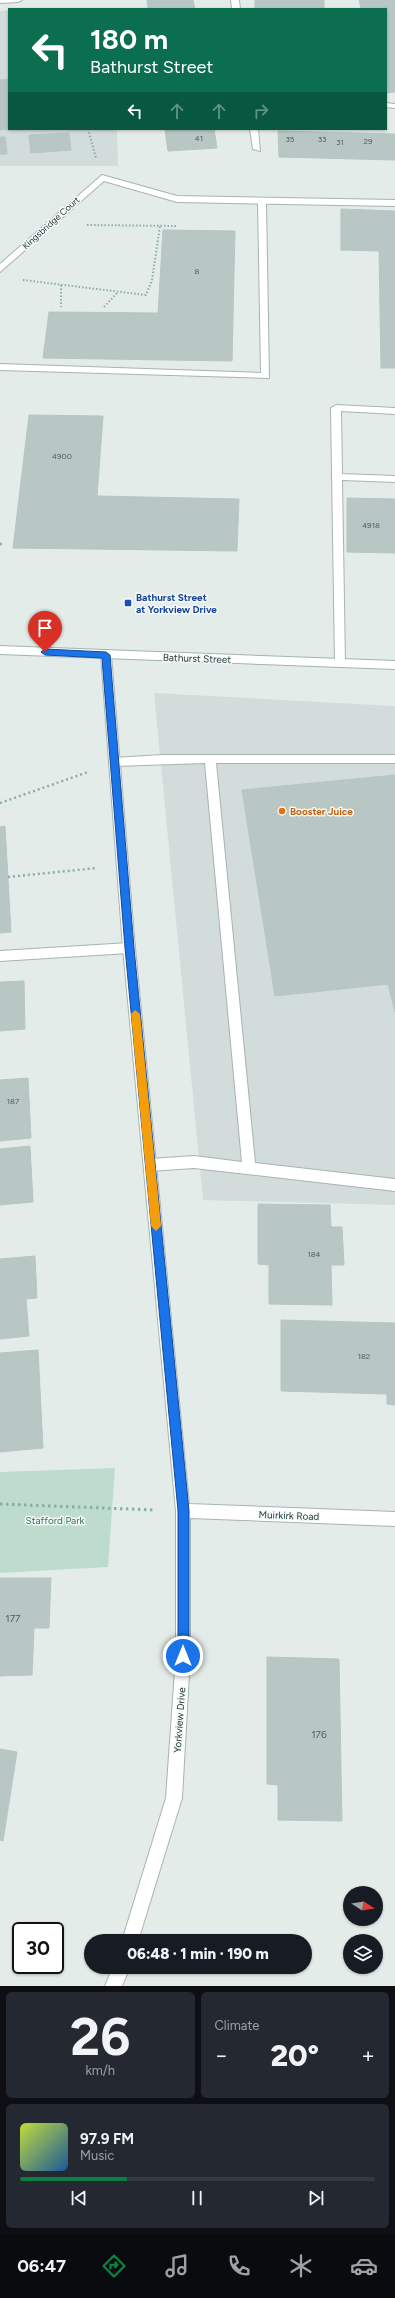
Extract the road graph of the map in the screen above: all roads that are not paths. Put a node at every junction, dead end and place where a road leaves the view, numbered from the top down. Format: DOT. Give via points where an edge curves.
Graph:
graph roads {
  1 [pos="18,0"];
  2 [pos="0,1"];
  3 [pos="254,130"];
  4 [pos="257,149"];
  5 [pos="262,201"];
  6 [pos="395,203"];
  7 [pos="0,269"];
  8 [pos="0,367"];
  9 [pos="395,411"];
  10 [pos="338,477"];
  11 [pos="395,479"];
  12 [pos="0,650"];
  13 [pos="106,655"];
  14 [pos="340,662"];
  15 [pos="395,665"];
  16 [pos="210,759"];
  17 [pos="395,759"];
  18 [pos="114,762"];
  19 [pos="129,948"];
  20 [pos="0,956"];
  21 [pos="150,1165"];
  22 [pos="249,1168"];
  23 [pos="395,1185"];
  24 [pos="183,1511"];
  25 [pos="395,1520"];
  26 [pos="132,1934"];
  27 [pos="119,1974"];
  28 [pos="113,1986"];
  1 -- 2 [label="street"];
  3 -- 4 [label="street"];
  5 -- 6 [label="street"];
  5 -- 7 [label="street, Kingsbridge Court" via="177,199 102,178"];
  5 -- 8 [label="street" via="266,376"];
  9 -- 10 [label="street" via="336,408"];
  10 -- 11 [label="street"];
  10 -- 14 [label="street"];
  12 -- 13 [label="street, Bathurst Street"];
  13 -- 14 [label="street, Bathurst Street"];
  13 -- 18 [label="street, Yorkview Drive"];
  14 -- 15 [label="street, Bathurst Street"];
  16 -- 17 [label="street"];
  16 -- 18 [label="street"];
  16 -- 22 [label="street"];
  18 -- 19 [label="street, Yorkview Drive"];
  19 -- 20 [label="street"];
  19 -- 21 [label="street, Yorkview Drive"];
  21 -- 22 [label="street" via="194,1162"];
  21 -- 24 [label="street, Yorkview Drive"];
  22 -- 23 [label="street"];
  24 -- 25 [label="street, Muirkirk Road"];
  24 -- 26 [label="street, Yorkview Drive" via="183,1656 174,1798"];
  27 -- 28 [label="street"];
}
